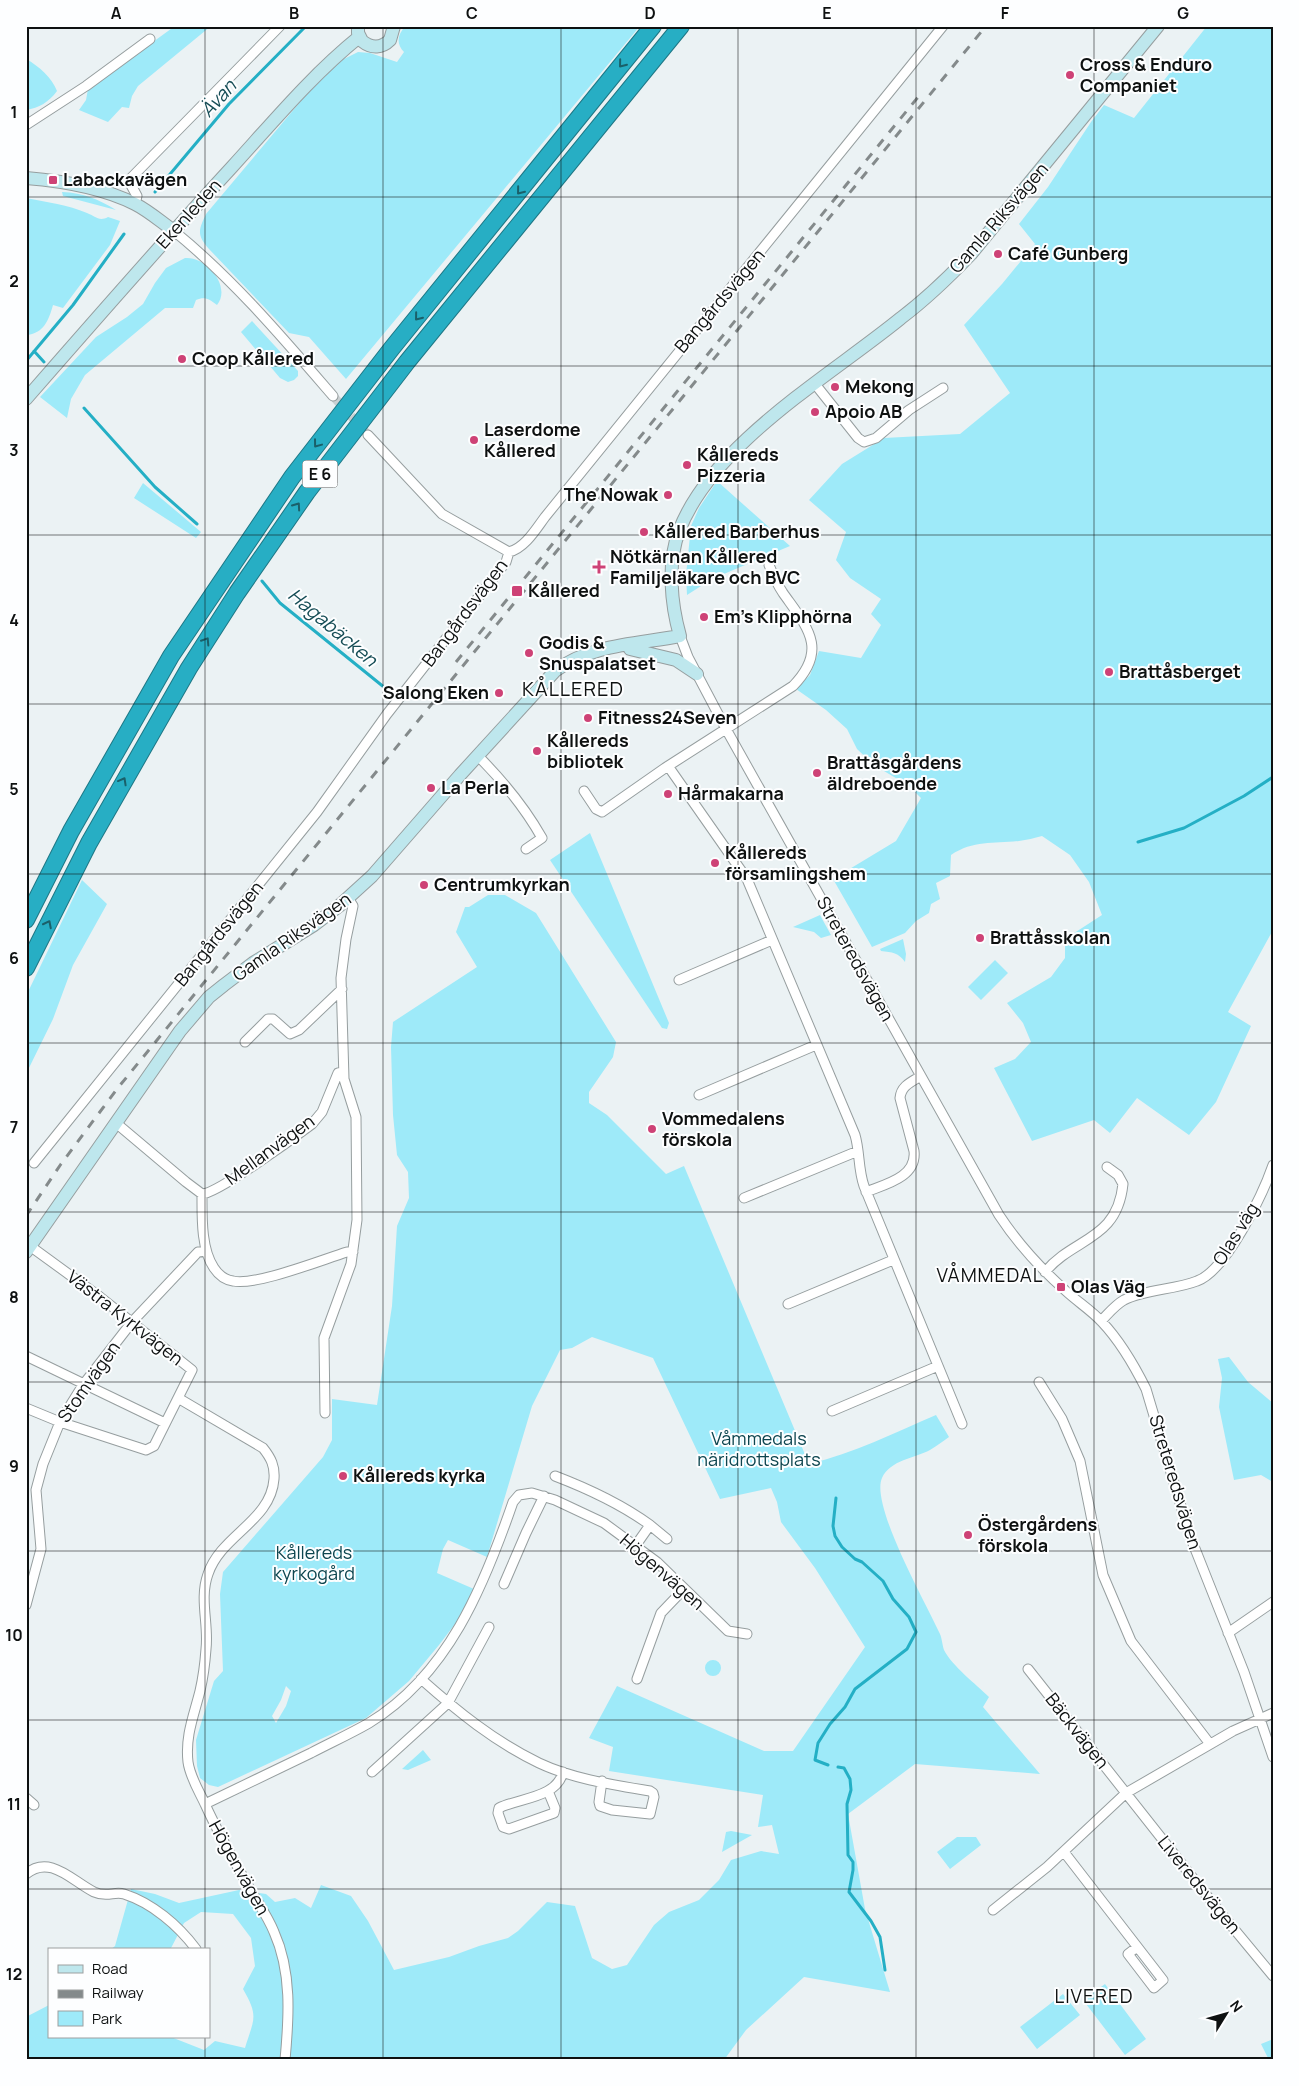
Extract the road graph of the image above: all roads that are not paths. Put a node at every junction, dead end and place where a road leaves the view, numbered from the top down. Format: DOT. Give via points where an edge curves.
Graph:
graph roads {
  1 [pos="280,26"];
  2 [pos="394,26"];
  3 [pos="653,26"];
  4 [pos="681,26"];
  5 [pos="943,26"];
  6 [pos="1158,26"];
  7 [pos="358,32"];
  8 [pos="150,39"];
  9 [pos="26,125"];
  10 [pos="26,178"];
  11 [pos="135,204"];
  12 [pos="174,231"];
  13 [pos="815,384"];
  14 [pos="943,388"];
  15 [pos="333,396"];
  16 [pos="26,399"];
  17 [pos="368,435"];
  18 [pos="510,552"];
  19 [pos="769,565"];
  20 [pos="680,636"];
  21 [pos="620,647"];
  22 [pos="697,674"];
  23 [pos="726,728"];
  24 [pos="478,756"];
  25 [pos="668,766"];
  26 [pos="584,791"];
  27 [pos="526,849"];
  28 [pos="348,898"];
  29 [pos="26,920"];
  30 [pos="772,940"];
  31 [pos="26,968"];
  32 [pos="679,980"];
  33 [pos="342,989"];
  34 [pos="246,1042"];
  35 [pos="816,1045"];
  36 [pos="343,1072"];
  37 [pos="921,1076"];
  38 [pos="699,1094"];
  39 [pos="116,1123"];
  40 [pos="858,1151"];
  41 [pos="34,1163"];
  42 [pos="1273,1165"];
  43 [pos="1107,1166"];
  44 [pos="866,1192"];
  45 [pos="202,1194"];
  46 [pos="744,1198"];
  47 [pos="28,1249"];
  48 [pos="206,1251"];
  49 [pos="353,1252"];
  50 [pos="893,1260"];
  51 [pos="1045,1272"];
  52 [pos="788,1304"];
  53 [pos="1101,1321"];
  54 [pos="132,1322"];
  55 [pos="26,1356"];
  56 [pos="938,1366"];
  57 [pos="1039,1382"];
  58 [pos="83,1384"];
  59 [pos="178,1398"];
  60 [pos="26,1408"];
  61 [pos="832,1411"];
  62 [pos="325,1414"];
  63 [pos="60,1422"];
  64 [pos="165,1423"];
  65 [pos="962,1424"];
  66 [pos="555,1476"];
  67 [pos="544,1496"];
  68 [pos="650,1526"];
  69 [pos="667,1539"];
  70 [pos="636,1545"];
  71 [pos="504,1584"];
  72 [pos="684,1589"];
  73 [pos="1273,1602"];
  74 [pos="26,1605"];
  75 [pos="489,1627"];
  76 [pos="1228,1633"];
  77 [pos="747,1634"];
  78 [pos="1028,1670"];
  79 [pos="421,1679"];
  80 [pos="637,1680"];
  81 [pos="448,1704"];
  82 [pos="1273,1713"];
  83 [pos="1259,1720"];
  84 [pos="1210,1744"];
  85 [pos="1273,1757"];
  86 [pos="372,1772"];
  87 [pos="563,1772"];
  88 [pos="602,1781"];
  89 [pos="548,1791"];
  90 [pos="1126,1793"];
  91 [pos="26,1798"];
  92 [pos="205,1804"];
  93 [pos="34,1805"];
  94 [pos="1064,1852"];
  95 [pos="26,1874"];
  96 [pos="993,1910"];
  97 [pos="1137,1947"];
  98 [pos="195,1948"];
  99 [pos="1273,1976"];
  100 [pos="285,2060"];
  1 -- 11 [label="street" via="131,178 137,196"];
  2 -- 7 [label="street" via="390,40 382,46 366,44"];
  3 -- 29 [label="highway, E 6, one-way" via="392,348 287,485 171,656 71,831"];
  31 -- 4 [label="highway, E 6, one-way" via="89,843 189,668 302,499 400,370"];
  5 -- 18 [label="street, Bangårdsvägen" via="546,517 516,550"];
  6 -- 13 [label="street, Gamla Riksvägen" via="971,254 901,319"];
  7 -- 12 [label="street, Ekenleden"];
  8 -- 9 [label="street"];
  10 -- 11 [label="street" via="88,187"];
  11 -- 12 [label="street"];
  12 -- 15 [label="street" via="238,290"];
  12 -- 16 [label="street, Ekenleden"];
  13 -- 14 [label="street" via="864,442 876,438 909,410"];
  13 -- 20 [label="street, Gamla Riksvägen" via="726,460 684,520 676,538 672,574 672,598"];
  17 -- 18 [label="street" via="442,514"];
  18 -- 41 [label="street, Bangårdsvägen" via="506,562 317,812"];
  19 -- 23 [label="street" via="776,582 810,634 811,661 805,675 793,686"];
  20 -- 21 [label="street, Gamla Riksvägen"];
  20 -- 22 [label="street, Streteredsvägen"];
  21 -- 22 [label="street, Gamla Riksvägen" via="676,660"];
  21 -- 24 [label="street, Gamla Riksvägen" via="574,658 561,667 537,689"];
  22 -- 23 [label="street, Streteredsvägen"];
  23 -- 25 [label="street"];
  23 -- 37 [label="street, Streteredsvägen"];
  24 -- 27 [label="street" via="502,781 542,838"];
  24 -- 28 [label="street, Gamla Riksvägen" via="372,876"];
  25 -- 26 [label="street" via="602,812 596,809"];
  25 -- 30 [label="street" via="746,879"];
  28 -- 33 [label="street" via="353,906 342,965"];
  28 -- 39 [label="street, Gamla Riksvägen" via="314,925 240,972 209,998 180,1031"];
  30 -- 32 [label="street"];
  30 -- 35 [label="street"];
  33 -- 34 [label="street" via="299,1030 290,1034 273,1019 268,1019"];
  33 -- 36 [label="street"];
  35 -- 38 [label="street"];
  35 -- 40 [label="street" via="855,1135"];
  36 -- 45 [label="street, Mellanvägen" via="338,1074 322,1112 312,1124 212,1192"];
  36 -- 49 [label="street" via="356,1117 357,1220"];
  37 -- 44 [label="street" via="904,1087 900,1098 914,1151 912,1167 899,1178"];
  37 -- 51 [label="street, Streteredsvägen" via="998,1215"];
  39 -- 45 [label="street"];
  39 -- 47 [label="street, Gamla Riksvägen"];
  40 -- 44 [label="street" via="858,1165"];
  40 -- 46 [label="street"];
  42 -- 53 [label="street, Olas väg" via="1245,1224 1216,1268 1199,1280 1125,1300"];
  43 -- 51 [label="street" via="1123,1184 1113,1216 1099,1232 1055,1261"];
  44 -- 50 [label="street"];
  45 -- 48 [label="street"];
  47 -- 54 [label="street, Västra Kyrkvägen"];
  48 -- 49 [label="street" via="215,1270 233,1282 266,1278"];
  48 -- 54 [label="street, Stomvägen" via="198,1252"];
  49 -- 62 [label="street" via="324,1338"];
  50 -- 52 [label="street"];
  50 -- 56 [label="street"];
  51 -- 53 [label="street, Streteredsvägen"];
  53 -- 76 [label="street, Streteredsvägen" via="1130,1358 1146,1389 1190,1536"];
  54 -- 58 [label="street, Stomvägen"];
  54 -- 59 [label="street, Västra Kyrkvägen" via="192,1370"];
  55 -- 58 [label="street"];
  56 -- 61 [label="street"];
  56 -- 65 [label="street"];
  57 -- 84 [label="street" via="1062,1419 1080,1460 1103,1575 1130,1641"];
  58 -- 63 [label="street, Stomvägen"];
  58 -- 64 [label="street"];
  59 -- 64 [label="street"];
  59 -- 92 [label="street" via="266,1451 275,1468 270,1498 261,1512 218,1557 208,1572 204,1590 206,1648 200,1690 189,1725 187,1752 191,1773"];
  60 -- 63 [label="street"];
  63 -- 64 [label="street" via="146,1450 154,1446"];
  63 -- 74 [label="street, Stomvägen" via="36,1490 41,1549"];
  66 -- 68 [label="street" via="595,1491"];
  67 -- 70 [label="street, Högenvägen" via="578,1510"];
  67 -- 71 [label="street"];
  67 -- 79 [label="street, Högenvägen" via="520,1495 513,1502 482,1586 445,1651"];
  68 -- 69 [label="street"];
  68 -- 70 [label="street"];
  70 -- 72 [label="street, Högenvägen"];
  72 -- 77 [label="street, Högenvägen" via="728,1632"];
  72 -- 80 [label="street" via="661,1613"];
  73 -- 76 [label="street"];
  75 -- 81 [label="street"];
  76 -- 83 [label="street, Streteredsvägen"];
  78 -- 90 [label="street, Bäckvägen"];
  79 -- 81 [label="street"];
  79 -- 92 [label="street, Högenvägen" via="370,1723"];
  81 -- 86 [label="street"];
  81 -- 87 [label="street" via="498,1740"];
  82 -- 83 [label="street"];
  83 -- 84 [label="street"];
  83 -- 85 [label="street, Streteredsvägen"];
  84 -- 90 [label="street"];
  87 -- 88 [label="street"];
  87 -- 89 [label="street" via="557,1785"];
  88 -- 88 [label="street" via="653,1793 650,1814 600,1806"];
  89 -- 89 [label="street" via="499,1808 503,1827 509,1829 554,1813"];
  90 -- 94 [label="street"];
  90 -- 99 [label="street, Liveredsvägen"];
  91 -- 93 [label="street"];
  92 -- 100 [label="street, Högenvägen" via="274,1931 282,1953 289,2010"];
  94 -- 96 [label="street"];
  94 -- 97 [label="street"];
  95 -- 98 [label="street" via="39,1867 51,1867 101,1895 124,1894 162,1914"];
}
